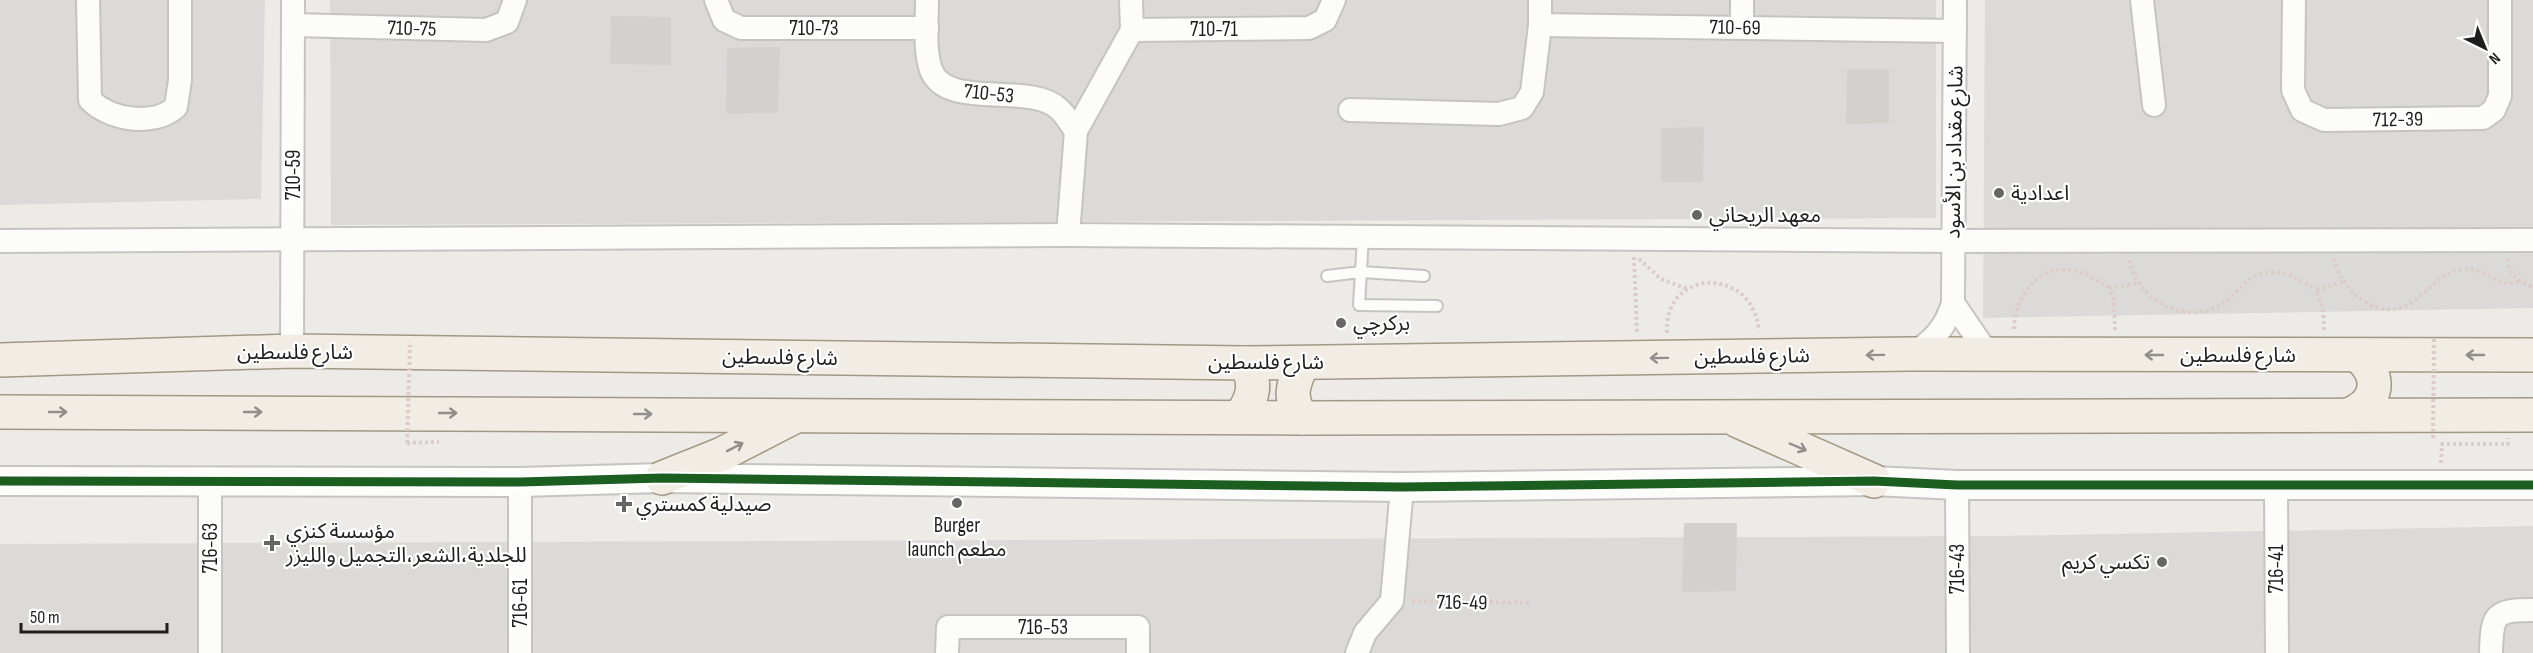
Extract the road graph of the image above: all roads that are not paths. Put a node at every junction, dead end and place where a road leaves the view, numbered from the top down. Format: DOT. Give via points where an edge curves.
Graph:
graph roads {
  1 [pos="88,0"];
  2 [pos="180,0"];
  3 [pos="293,0"];
  4 [pos="515,0"];
  5 [pos="716,0"];
  6 [pos="927,0"];
  7 [pos="1131,0"];
  8 [pos="1540,0"];
  9 [pos="1742,0"];
  10 [pos="1955,0"];
  11 [pos="2142,0"];
  12 [pos="2294,0"];
  13 [pos="2500,0"];
  14 [pos="1329,10"];
  15 [pos="293,25"];
  16 [pos="1540,25"];
  17 [pos="1742,27"];
  18 [pos="927,28"];
  19 [pos="1132,30"];
  20 [pos="1955,31"];
  21 [pos="2154,105"];
  22 [pos="1350,110"];
  23 [pos="1076,131"];
  24 [pos="1068,235"];
  25 [pos="1363,237"];
  26 [pos="2533,240"];
  27 [pos="0,241"];
  28 [pos="293,241"];
  29 [pos="1953,241"];
  30 [pos="1361,272"];
  31 [pos="1327,276"];
  32 [pos="1424,276"];
  33 [pos="1953,303"];
  34 [pos="1437,306"];
  35 [pos="292,351"];
  36 [pos="1911,354"];
  37 [pos="2006,355"];
  38 [pos="2342,355"];
  39 [pos="2533,355"];
  40 [pos="0,360"];
  41 [pos="1245,363"];
  42 [pos="1303,363"];
  43 [pos="0,412"];
  44 [pos="798,415"];
  45 [pos="2348,415"];
  46 [pos="2533,415"];
  47 [pos="1241,416"];
  48 [pos="1725,416"];
  49 [pos="1303,418"];
  50 [pos="662,478"];
  51 [pos="210,480"];
  52 [pos="0,481"];
  53 [pos="1874,481"];
  54 [pos="520,482"];
  55 [pos="1957,485"];
  56 [pos="2276,485"];
  57 [pos="2533,485"];
  58 [pos="1402,487"];
  59 [pos="2533,610"];
  60 [pos="210,653"];
  61 [pos="520,653"];
  62 [pos="947,653"];
  63 [pos="1138,653"];
  64 [pos="1357,653"];
  65 [pos="1958,653"];
  66 [pos="2277,653"];
  67 [pos="2492,653"];
  1 -- 2 [label="street" via="90,100 108,112 143,119 160,117 176,107"];
  3 -- 15 [label="street, 710-59"];
  4 -- 15 [label="street, 710-75" via="507,22 486,30"];
  5 -- 18 [label="street, 710-73" via="724,20 741,28"];
  6 -- 18 [label="street, 710-53"];
  7 -- 19 [label="street"];
  8 -- 16 [label="street"];
  9 -- 17 [label="street"];
  10 -- 20 [label="street, شارع مقداد بن الأسود"];
  11 -- 21 [label="street"];
  12 -- 13 [label="street, 712-39" via="2293,90 2302,110 2324,120 2483,118 2494,110 2500,96"];
  14 -- 19 [label="street, 710-71" via="1309,28"];
  15 -- 28 [label="street, 710-59"];
  16 -- 17 [label="street, 710-69"];
  16 -- 22 [label="street" via="1532,92 1522,108 1499,114"];
  17 -- 20 [label="street, 710-69"];
  18 -- 23 [label="street, 710-53" via="931,68 937,81 950,90 1040,98 1059,108"];
  19 -- 23 [label="street"];
  20 -- 29 [label="street, شارع مقداد بن الأسود"];
  23 -- 24 [label="street"];
  24 -- 25 [label="street"];
  24 -- 28 [label="street"];
  25 -- 29 [label="street" via="1634,247"];
  25 -- 30 [label="lane"];
  26 -- 29 [label="street"];
  27 -- 28 [label="street"];
  28 -- 35 [label="street, 710-59"];
  29 -- 33 [label="street, شارع مقداد بن الأسود"];
  30 -- 31 [label="lane"];
  30 -- 32 [label="lane"];
  30 -- 34 [label="lane" via="1359,305"];
  33 -- 36 [label="street" via="1939,333"];
  33 -- 37 [label="street" via="1976,338"];
  35 -- 40 [label="main road, شارع فلسطين"];
  35 -- 41 [label="main road, شارع فلسطين"];
  36 -- 37 [label="main road, شارع فلسطين"];
  36 -- 42 [label="main road, شارع فلسطين, one-way"];
  38 -- 37 [label="main road, شارع فلسطين, one-way"];
  39 -- 38 [label="main road, شارع فلسطين, one-way"];
  38 -- 45 [label="main road" via="2368,363 2374,375 2374,388 2365,406"];
  41 -- 42 [label="main road, شارع فلسطين"];
  41 -- 47 [label="main road" via="1254,386"];
  42 -- 49 [label="main road" via="1292,394 1294,407"];
  43 -- 44 [label="main road, one-way"];
  44 -- 47 [label="main road"];
  50 -- 44 [label="main road, one-way" via="722,454"];
  45 -- 46 [label="main road"];
  45 -- 48 [label="main road"];
  47 -- 49 [label="main road"];
  48 -- 49 [label="main road"];
  48 -- 53 [label="main road, one-way"];
  50 -- 54 [label="street"];
  50 -- 58 [label="street"];
  51 -- 52 [label="street"];
  51 -- 54 [label="street"];
  51 -- 60 [label="street, 716-63"];
  53 -- 55 [label="street"];
  53 -- 58 [label="street"];
  54 -- 61 [label="street, 716-61"];
  55 -- 56 [label="street"];
  55 -- 65 [label="street, 716-43"];
  56 -- 57 [label="street"];
  56 -- 66 [label="street, 716-41"];
  58 -- 64 [label="street" via="1392,601 1365,633"];
  59 -- 67 [label="street" via="2506,610 2497,616 2492,625"];
  62 -- 63 [label="street, 716-53" via="948,627 1138,627"];
}
